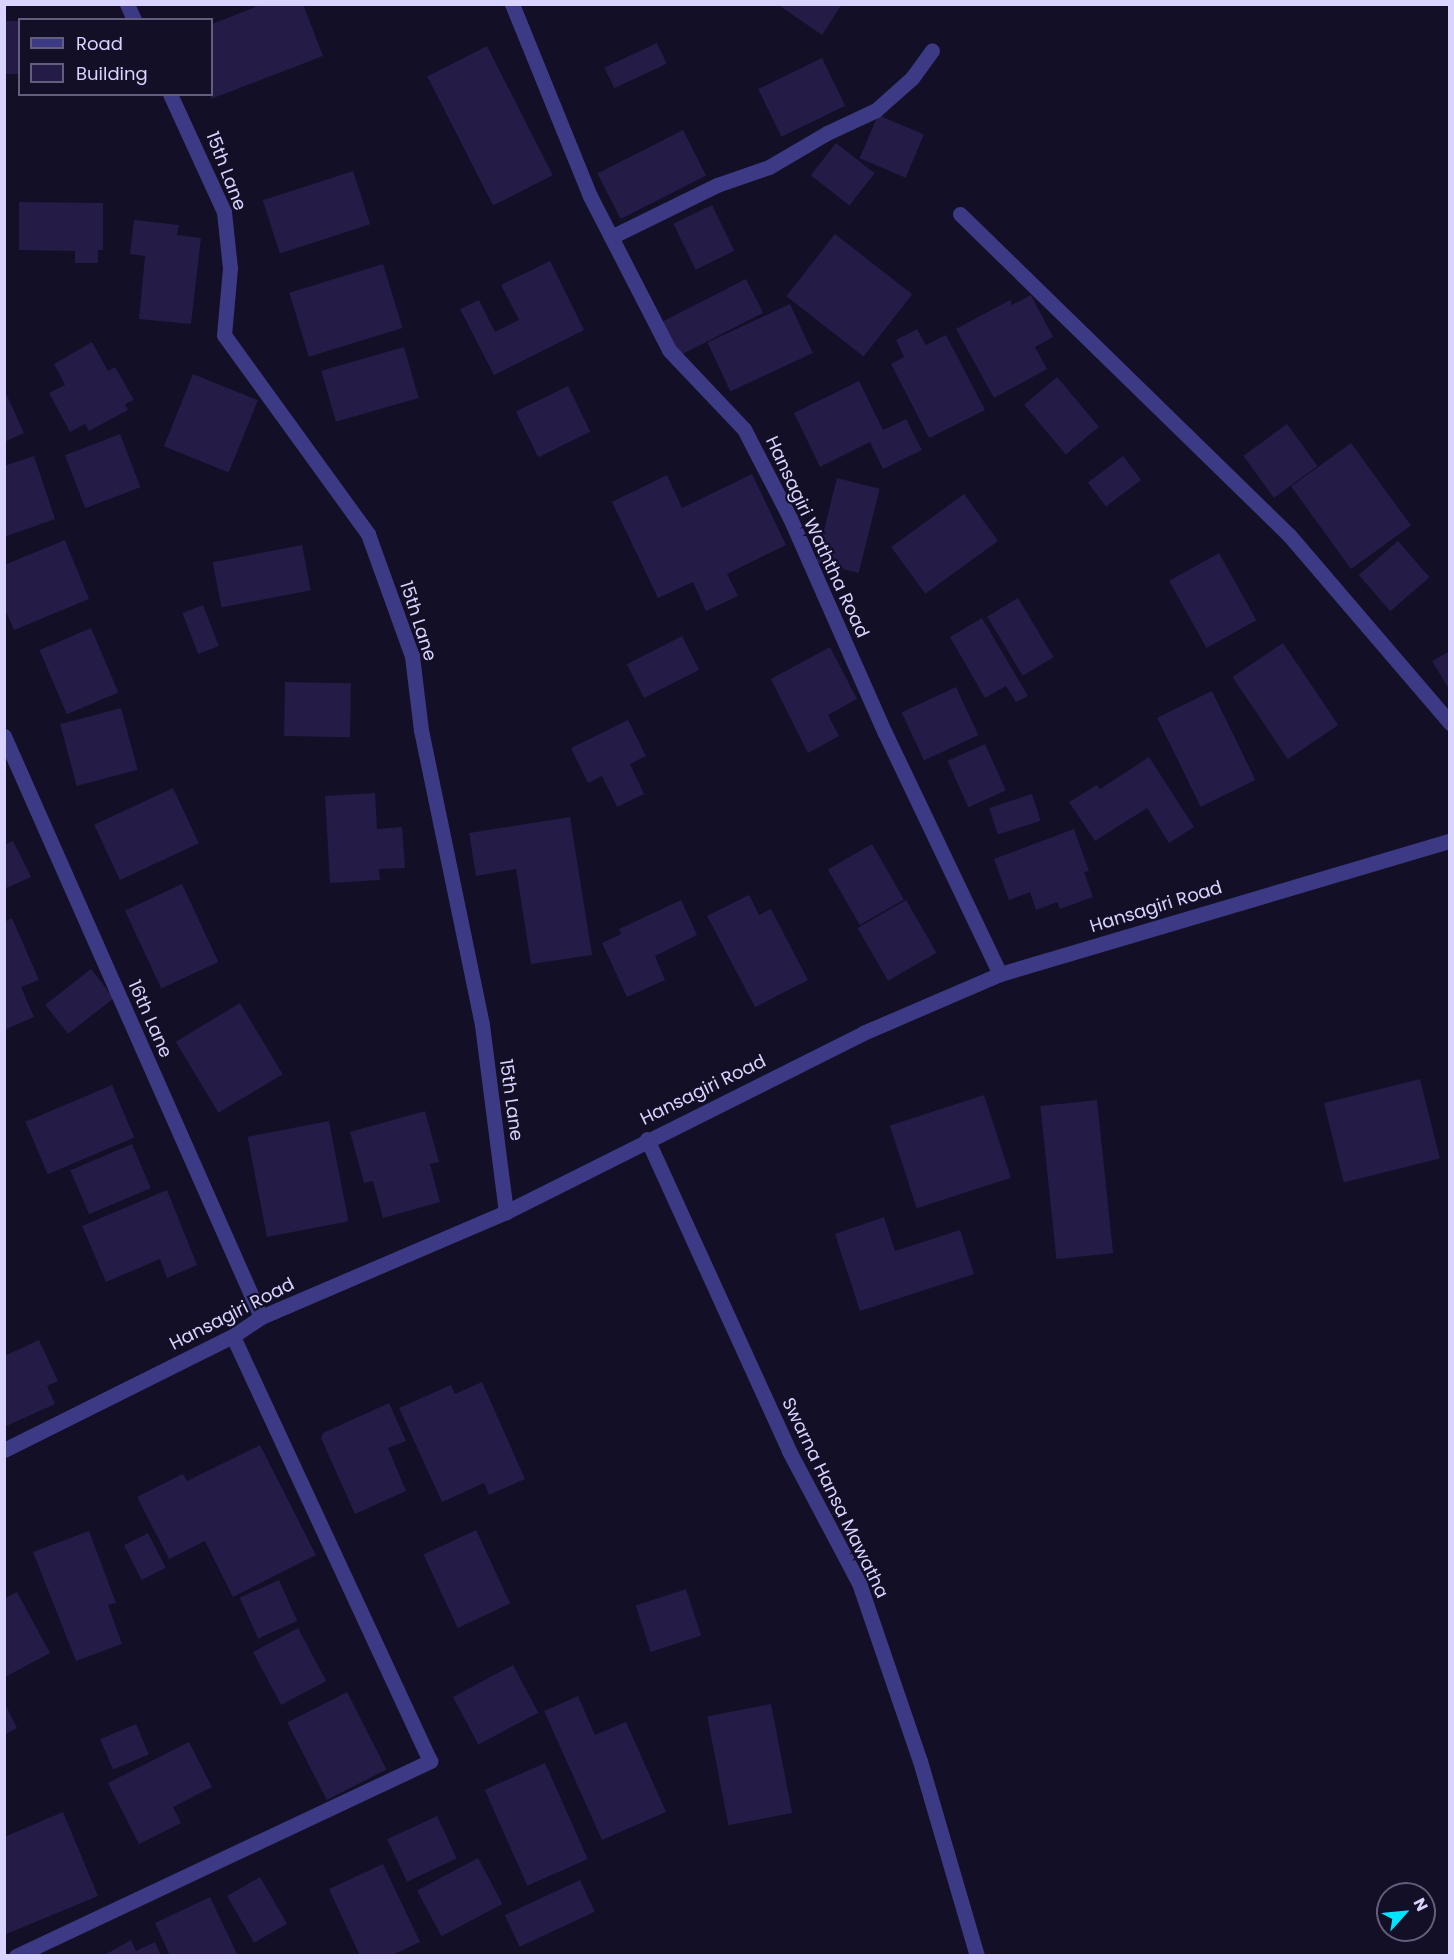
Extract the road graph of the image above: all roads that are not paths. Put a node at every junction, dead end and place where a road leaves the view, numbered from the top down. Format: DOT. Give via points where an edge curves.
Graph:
graph roads {
  1 [pos="127,4"];
  2 [pos="512,4"];
  3 [pos="133,18"];
  4 [pos="932,50"];
  5 [pos="171,96"];
  6 [pos="960,214"];
  7 [pos="611,237"];
  8 [pos="1449,723"];
  9 [pos="4,736"];
  10 [pos="1449,841"];
  11 [pos="1000,974"];
  12 [pos="647,1139"];
  13 [pos="506,1212"];
  14 [pos="261,1317"];
  15 [pos="233,1336"];
  16 [pos="4,1450"];
  17 [pos="16,1956"];
  18 [pos="977,1956"];
  1 -- 3 [label="street"];
  2 -- 7 [label="street, Hansagiri Waththa Road" via="590,196"];
  4 -- 7 [label="street" via="912,78 876,110 769,167 717,185"];
  5 -- 13 [label="street, 15th Lane" via="224,212 230,268 224,335 368,534 412,656 421,730 482,1026"];
  6 -- 8 [label="street" via="1289,535"];
  7 -- 11 [label="street, Hansagiri Waththa Road" via="669,350 744,429 790,518 885,733"];
  9 -- 14 [label="street, 16th Lane"];
  10 -- 11 [label="street, Hansagiri Road"];
  11 -- 12 [label="street, Hansagiri Road" via="864,1033"];
  12 -- 13 [label="street, Hansagiri Road"];
  12 -- 18 [label="street, Swarna Hansa Mawatha" via="789,1452 859,1583 920,1761"];
  13 -- 14 [label="street, Hansagiri Road"];
  14 -- 15 [label="street, Hansagiri Road"];
  15 -- 16 [label="street, Hansagiri Road"];
  15 -- 17 [label="street" via="430,1761"];
}
